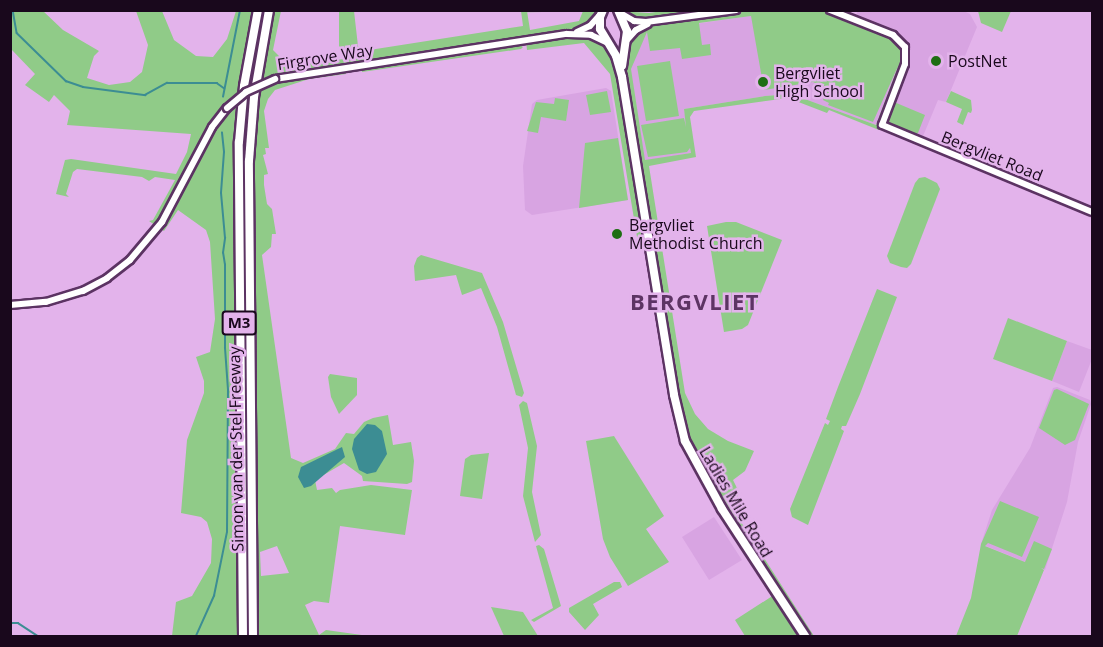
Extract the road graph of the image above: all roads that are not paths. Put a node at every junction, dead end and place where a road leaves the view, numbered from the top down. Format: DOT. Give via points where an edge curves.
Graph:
graph roads {
  1 [pos="258,10"];
  2 [pos="269,10"];
  3 [pos="736,10"];
  4 [pos="830,10"];
  5 [pos="602,12"];
  6 [pos="620,12"];
  7 [pos="654,22"];
  8 [pos="567,34"];
  9 [pos="626,42"];
  10 [pos="608,44"];
  11 [pos="622,78"];
  12 [pos="1092,212"];
  13 [pos="10,305"];
  14 [pos="790,614"];
  15 [pos="243,636"];
  16 [pos="253,636"];
  17 [pos="800,636"];
  18 [pos="805,636"];
  1 -- 15 [label="highway, Simon van der Stel Freeway / M3" via="239,142"];
  2 -- 16 [label="highway, Simon van der Stel Freeway / M3" via="254,97 249,161"];
  3 -- 7 [label="street"];
  4 -- 12 [label="street, Bergvliet Road" via="893,35 904,47 905,63 882,125"];
  5 -- 8 [label="street, Firgrove Way" via="587,28"];
  5 -- 10 [label="main road, Ladies Mile Road" via="600,29"];
  6 -- 7 [label="street" via="637,21"];
  6 -- 9 [label="main road, Ladies Mile Road" via="627,25"];
  7 -- 9 [label="street" via="639,28"];
  8 -- 10 [label="street, Firgrove Way" via="591,35"];
  8 -- 13 [label="street, Firgrove Way, bridge" via="275,79 250,90 227,108 212,127 162,222 130,260 82,291 46,302"];
  9 -- 10 [label="main road" via="618,48"];
  9 -- 11 [label="main road, Ladies Mile Road"];
  10 -- 11 [label="main road, Ladies Mile Road"];
  11 -- 14 [label="main road, Ladies Mile Road" via="685,441 712,493"];
  14 -- 17 [label="main road, Ladies Mile Road"];
  14 -- 18 [label="main road, Ladies Mile Road"];
}
